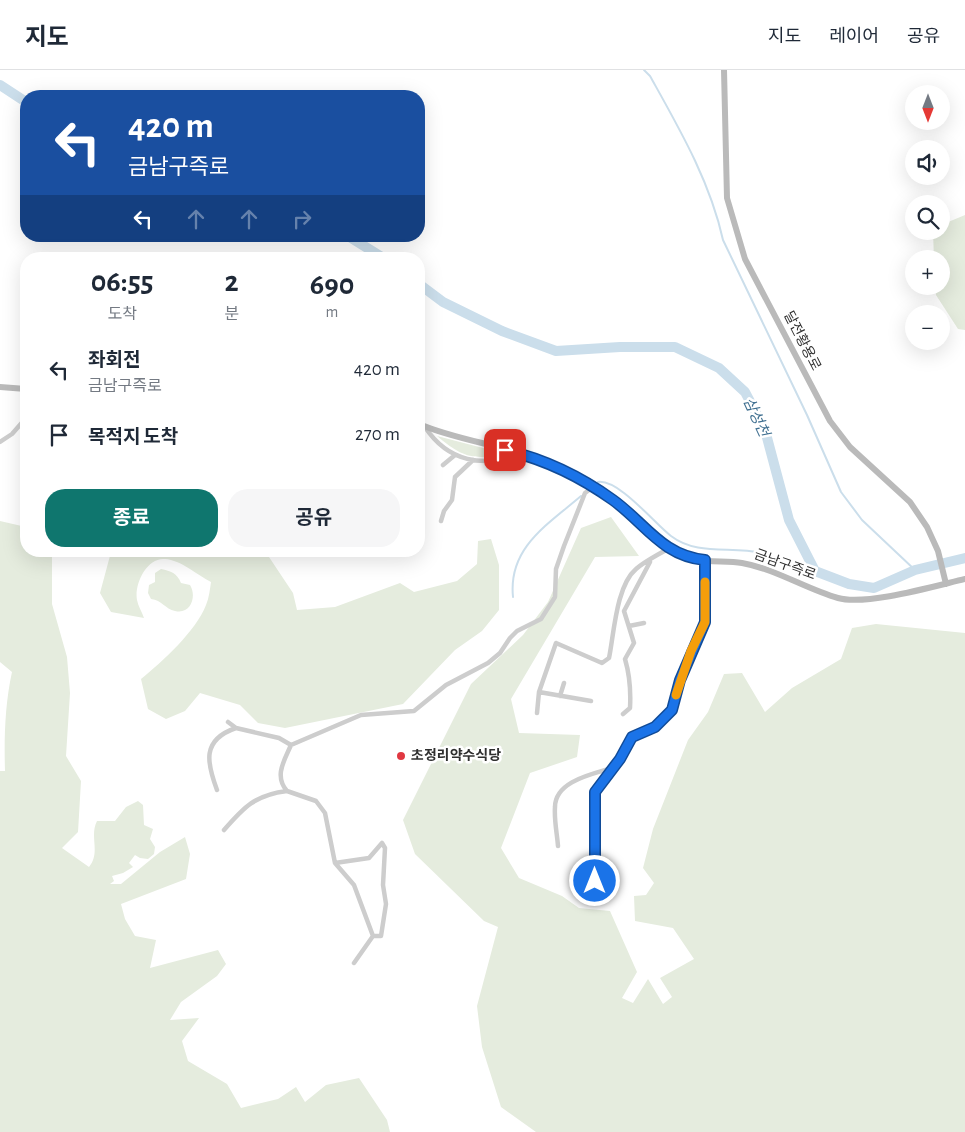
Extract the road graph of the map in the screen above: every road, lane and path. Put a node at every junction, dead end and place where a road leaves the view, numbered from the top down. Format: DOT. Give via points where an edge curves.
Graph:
graph roads {
  1 [pos="723,71"];
  2 [pos="0,387"];
  3 [pos="20,389"];
  4 [pos="20,425"];
  5 [pos="425,426"];
  6 [pos="425,429"];
  7 [pos="0,442"];
  8 [pos="521,454"];
  9 [pos="455,455"];
  10 [pos="472,460"];
  11 [pos="443,465"];
  12 [pos="593,487"];
  13 [pos="440,521"];
  14 [pos="669,548"];
  15 [pos="651,560"];
  16 [pos="705,560"];
  17 [pos="965,580"];
  18 [pos="946,584"];
  19 [pos="644,623"];
  20 [pos="629,626"];
  21 [pos="564,683"];
  22 [pos="539,692"];
  23 [pos="560,696"];
  24 [pos="591,701"];
  25 [pos="537,713"];
  26 [pos="623,714"];
  27 [pos="228,722"];
  28 [pos="236,728"];
  29 [pos="290,745"];
  30 [pos="612,768"];
  31 [pos="217,790"];
  32 [pos="287,791"];
  33 [pos="224,830"];
  34 [pos="558,846"];
  35 [pos="335,863"];
  36 [pos="595,881"];
  37 [pos="374,936"];
  38 [pos="354,963"];
  1 -- 18 [label="main road, 달전황용로" via="727,198 745,259 830,421 850,447 910,502 928,527"];
  2 -- 3 [label="main road"];
  4 -- 7 [label="street"];
  5 -- 8 [label="main road, 금남구즉로"];
  6 -- 9 [label="street" via="434,440"];
  8 -- 10 [label="street" via="509,458"];
  8 -- 12 [label="main road, 금남구즉로" via="547,463"];
  9 -- 10 [label="street"];
  9 -- 11 [label="street"];
  10 -- 13 [label="street" via="455,477 452,500"];
  12 -- 14 [label="main road, 금남구즉로" via="615,501"];
  12 -- 29 [label="street" via="585,494 564,546 556,569 555,597 541,619 517,631 488,663 446,685 414,711 361,715"];
  14 -- 15 [label="street"];
  14 -- 16 [label="main road, 금남구즉로" via="678,554"];
  15 -- 20 [label="street" via="624,611"];
  15 -- 22 [label="street" via="631,574 622,592 609,658 602,663 556,643"];
  16 -- 18 [label="main road, 금남구즉로" via="742,563 840,599 858,601"];
  16 -- 30 [label="street" via="705,622 680,680 672,710 655,727 632,737"];
  17 -- 18 [label="main road, 금남구즉로"];
  19 -- 20 [label="street"];
  20 -- 26 [label="street" via="634,643 625,659 630,676 630,708"];
  21 -- 23 [label="street"];
  22 -- 23 [label="street"];
  22 -- 25 [label="street"];
  23 -- 24 [label="street"];
  27 -- 28 [label="street"];
  28 -- 29 [label="street" via="279,738"];
  28 -- 31 [label="street" via="226,731 208,753 210,772"];
  29 -- 32 [label="street" via="280,769 282,786"];
  30 -- 34 [label="street" via="583,777 558,794 554,805"];
  30 -- 36 [label="street" via="595,792"];
  32 -- 33 [label="street" via="256,799 245,806"];
  32 -- 35 [label="street" via="316,801 325,813"];
  35 -- 37 [label="street" via="354,885"];
  35 -- 37 [label="street" via="369,858 382,843 386,848 383,885 386,904 381,936"];
  37 -- 38 [label="street"];
}
